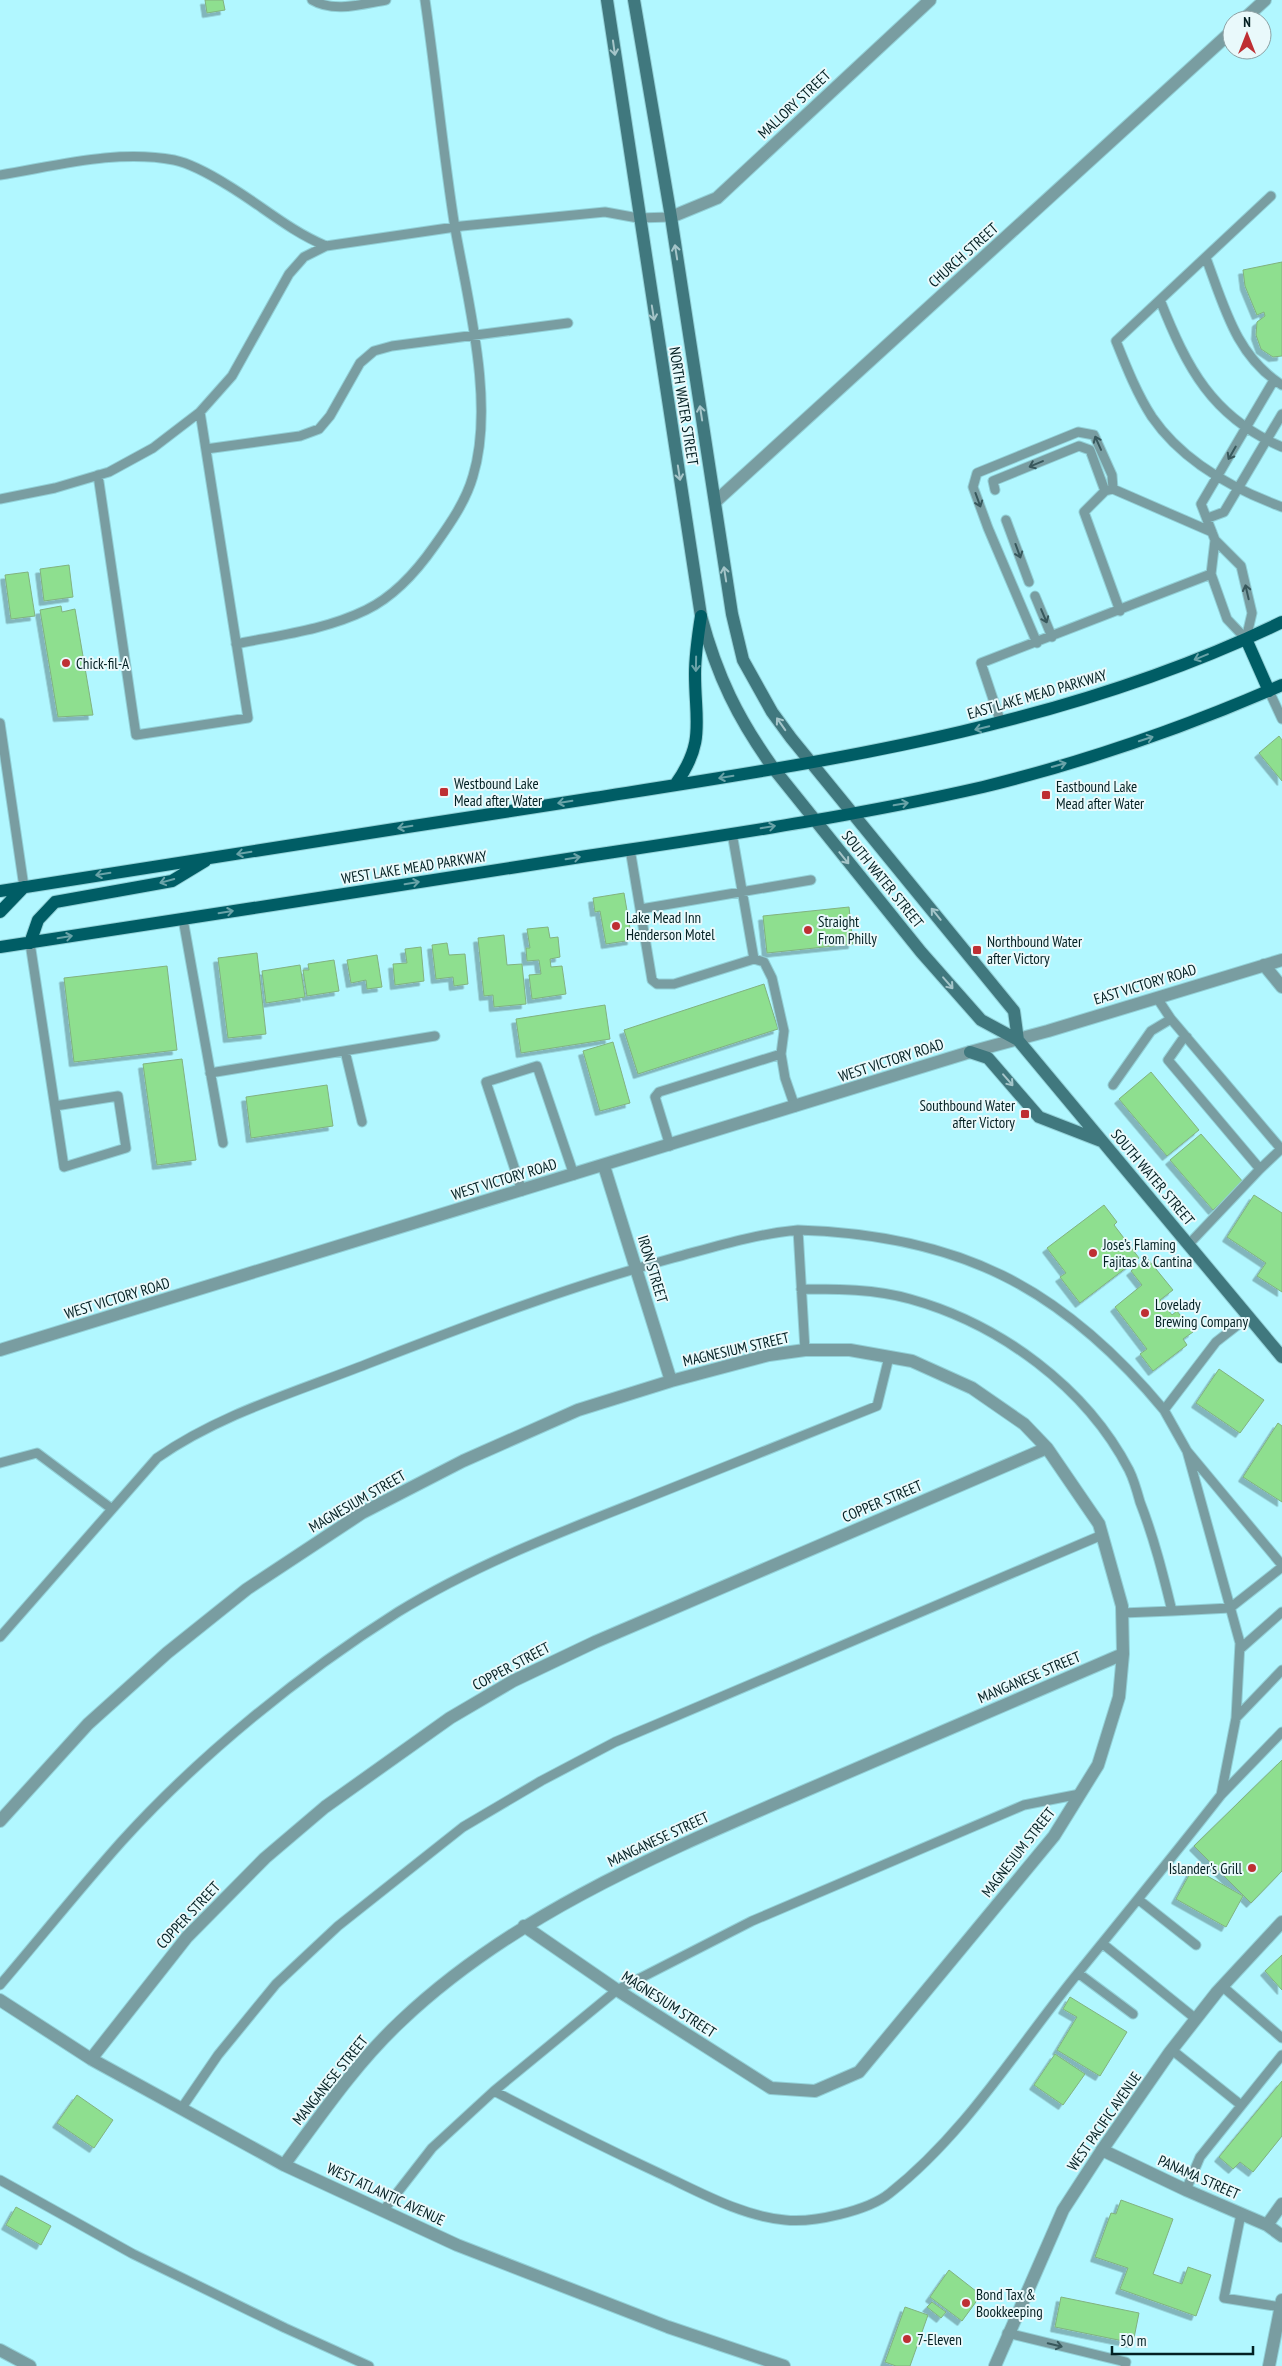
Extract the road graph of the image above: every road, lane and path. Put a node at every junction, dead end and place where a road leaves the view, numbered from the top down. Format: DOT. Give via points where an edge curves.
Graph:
graph roads {
  1 [pos="312,0"];
  2 [pos="386,0"];
  3 [pos="425,0"];
  4 [pos="607,0"];
  5 [pos="634,0"];
  6 [pos="930,0"];
  7 [pos="1265,0"];
  8 [pos="1254,10"];
  9 [pos="1222,39"];
  10 [pos="0,175"];
  11 [pos="1271,196"];
  12 [pos="671,217"];
  13 [pos="638,218"];
  14 [pos="455,227"];
  15 [pos="326,246"];
  16 [pos="1206,258"];
  17 [pos="1160,300"];
  18 [pos="568,324"];
  19 [pos="473,337"];
  20 [pos="1278,382"];
  21 [pos="200,412"];
  22 [pos="1282,414"];
  23 [pos="1246,428"];
  24 [pos="1268,441"];
  25 [pos="1282,447"];
  26 [pos="206,448"];
  27 [pos="98,476"];
  28 [pos="1218,477"];
  29 [pos="1238,488"];
  30 [pos="995,490"];
  31 [pos="1109,490"];
  32 [pos="0,499"];
  33 [pos="715,502"];
  34 [pos="1282,508"];
  35 [pos="1208,518"];
  36 [pos="1006,520"];
  37 [pos="1213,536"];
  38 [pos="1210,574"];
  39 [pos="1029,582"];
  40 [pos="1035,596"];
  41 [pos="1120,611"];
  42 [pos="701,616"];
  43 [pos="1282,622"];
  44 [pos="1052,637"];
  45 [pos="1246,639"];
  46 [pos="1037,643"];
  47 [pos="236,644"];
  48 [pos="1282,685"];
  49 [pos="1269,691"];
  50 [pos="1282,719"];
  51 [pos="0,723"];
  52 [pos="1001,724"];
  53 [pos="811,762"];
  54 [pos="774,769"];
  55 [pos="675,785"];
  56 [pos="832,787"];
  57 [pos="794,794"];
  58 [pos="853,812"];
  59 [pos="814,819"];
  60 [pos="732,833"];
  61 [pos="630,850"];
  62 [pos="210,858"];
  63 [pos="811,880"];
  64 [pos="24,887"];
  65 [pos="0,890"];
  66 [pos="742,891"];
  67 [pos="640,909"];
  68 [pos="0,912"];
  69 [pos="183,919"];
  70 [pos="30,942"];
  71 [pos="0,947"];
  72 [pos="754,959"];
  73 [pos="1282,960"];
  74 [pos="1264,966"];
  75 [pos="1282,987"];
  76 [pos="1157,998"];
  77 [pos="1171,1019"];
  78 [pos="434,1036"];
  79 [pos="1187,1037"];
  80 [pos="1018,1040"];
  81 [pos="345,1051"];
  82 [pos="970,1052"];
  83 [pos="781,1054"];
  84 [pos="210,1073"];
  85 [pos="1113,1084"];
  86 [pos="55,1106"];
  87 [pos="795,1107"];
  88 [pos="362,1122"];
  89 [pos="1102,1141"];
  90 [pos="223,1144"];
  91 [pos="670,1146"];
  92 [pos="1282,1150"];
  93 [pos="604,1166"];
  94 [pos="1260,1169"];
  95 [pos="574,1175"];
  96 [pos="522,1191"];
  97 [pos="798,1230"];
  98 [pos="1188,1245"];
  99 [pos="636,1268"];
  100 [pos="801,1289"];
  101 [pos="1248,1316"];
  102 [pos="0,1350"];
  103 [pos="805,1350"];
  104 [pos="889,1357"];
  105 [pos="1282,1358"];
  106 [pos="671,1381"];
  107 [pos="1164,1410"];
  108 [pos="1047,1448"];
  109 [pos="1187,1451"];
  110 [pos="0,1463"];
  111 [pos="112,1509"];
  112 [pos="1102,1535"];
  113 [pos="1282,1566"];
  114 [pos="1230,1608"];
  115 [pos="1172,1611"];
  116 [pos="1282,1612"];
  117 [pos="1122,1613"];
  118 [pos="0,1637"];
  119 [pos="1240,1649"];
  120 [pos="1123,1654"];
  121 [pos="1282,1670"];
  122 [pos="1236,1718"];
  123 [pos="1282,1732"];
  124 [pos="1080,1794"];
  125 [pos="1221,1795"];
  126 [pos="0,1821"];
  127 [pos="1139,1900"];
  128 [pos="1282,1922"];
  129 [pos="524,1926"];
  130 [pos="1103,1944"];
  131 [pos="1196,1945"];
  132 [pos="1078,1973"];
  133 [pos="0,1985"];
  134 [pos="1222,1986"];
  135 [pos="617,1990"];
  136 [pos="0,2000"];
  137 [pos="1133,2014"];
  138 [pos="1196,2019"];
  139 [pos="1282,2038"];
  140 [pos="1172,2050"];
  141 [pos="1282,2055"];
  142 [pos="91,2059"];
  143 [pos="494,2091"];
  144 [pos="1241,2106"];
  145 [pos="181,2109"];
  146 [pos="1102,2150"];
  147 [pos="284,2165"];
  148 [pos="0,2180"];
  149 [pos="1186,2190"];
  150 [pos="1282,2204"];
  151 [pos="383,2211"];
  152 [pos="1241,2214"];
  153 [pos="1267,2225"];
  154 [pos="1282,2236"];
  155 [pos="1281,2304"];
  156 [pos="1007,2333"];
  157 [pos="0,2350"];
  158 [pos="30,2366"];
  159 [pos="369,2366"];
  160 [pos="784,2366"];
  161 [pos="995,2366"];
  162 [pos="1125,2366"];
  163 [pos="1268,2366"];
  1 -- 2 [label="lane" via="342,7"];
  3 -- 14 [label="lane"];
  4 -- 13 [label="main road, NORTH WATER STREET, one-way"];
  5 -- 12 [label="main road, NORTH WATER STREET"];
  6 -- 12 [label="street, MALLORY STREET" via="717,198"];
  7 -- 8 [label="street"];
  9 -- 33 [label="street, CHURCH STREET"];
  10 -- 15 [label="lane" via="122,156 175,160 230,186 303,237"];
  11 -- 16 [label="lane"];
  12 -- 13 [label="lane"];
  33 -- 12 [label="main road, NORTH WATER STREET, one-way"];
  13 -- 14 [label="lane" via="605,212"];
  13 -- 42 [label="main road, NORTH WATER STREET, one-way"];
  14 -- 15 [label="lane"];
  14 -- 19 [label="lane"];
  15 -- 21 [label="lane" via="304,257 289,274 232,376"];
  16 -- 17 [label="lane"];
  16 -- 20 [label="lane" via="1236,336 1251,360"];
  17 -- 23 [label="lane" via="1177,342 1196,376 1227,414"];
  17 -- 28 [label="lane" via="1116,341 1152,417 1174,443"];
  18 -- 19 [label="lane"];
  19 -- 26 [label="lane" via="374,351 360,363 319,429 300,436"];
  19 -- 47 [label="lane" via="481,394 481,438 473,477 456,514 425,559 402,586 368,609 326,626"];
  20 -- 23 [label="lane"];
  21 -- 26 [label="lane"];
  21 -- 27 [label="lane" via="153,448"];
  22 -- 24 [label="lane"];
  23 -- 24 [label="lane"];
  23 -- 28 [label="lane, one-way"];
  24 -- 25 [label="lane"];
  24 -- 29 [label="lane"];
  26 -- 47 [label="lane"];
  27 -- 32 [label="lane"];
  27 -- 47 [label="lane" via="136,735 248,718"];
  28 -- 29 [label="lane"];
  28 -- 35 [label="lane" via="1201,504"];
  29 -- 34 [label="lane"];
  29 -- 35 [label="lane" via="1224,512"];
  31 -- 30 [label="lane, one-way" via="1090,450 1079,446 993,482"];
  31 -- 37 [label="lane"];
  31 -- 41 [label="lane" via="1084,512"];
  31 -- 46 [label="lane, one-way" via="1112,475 1094,435 1078,432 977,473 973,487"];
  53 -- 33 [label="main road, NORTH WATER STREET, one-way" via="772,712 743,660 732,614"];
  35 -- 37 [label="lane"];
  36 -- 39 [label="lane, one-way"];
  37 -- 38 [label="lane"];
  45 -- 37 [label="lane, one-way" via="1252,613 1241,566"];
  38 -- 41 [label="lane"];
  38 -- 45 [label="lane" via="1227,619"];
  40 -- 44 [label="lane, one-way"];
  41 -- 44 [label="lane"];
  42 -- 54 [label="main road, NORTH WATER STREET" via="722,682 752,740"];
  42 -- 55 [label="main road, one-way" via="696,655 696,745 688,767"];
  43 -- 45 [label="main road, EAST LAKE MEAD PARKWAY"];
  44 -- 46 [label="lane"];
  45 -- 49 [label="main road"];
  45 -- 52 [label="main road, EAST LAKE MEAD PARKWAY, one-way" via="1156,675"];
  46 -- 52 [label="lane" via="981,663"];
  48 -- 49 [label="main road"];
  49 -- 50 [label="lane"];
  58 -- 49 [label="main road, one-way" via="986,786 1099,754 1170,731"];
  51 -- 64 [label="lane"];
  52 -- 53 [label="main road, EAST LAKE MEAD PARKWAY, one-way"];
  53 -- 54 [label="main road, EAST LAKE MEAD PARKWAY"];
  53 -- 56 [label="main road, NORTH WATER STREET"];
  54 -- 55 [label="main road, one-way"];
  54 -- 57 [label="main road, NORTH WATER STREET"];
  55 -- 62 [label="main road, one-way"];
  56 -- 58 [label="main road, SOUTH WATER STREET"];
  57 -- 59 [label="main road, SOUTH WATER STREET"];
  58 -- 59 [label="main road, WEST LAKE MEAD PARKWAY"];
  80 -- 58 [label="main road, SOUTH WATER STREET, one-way" via="1014,1011"];
  60 -- 59 [label="main road, WEST LAKE MEAD PARKWAY, one-way"];
  59 -- 80 [label="main road, SOUTH WATER STREET, one-way" via="921,952 981,1020"];
  60 -- 61 [label="main road, WEST LAKE MEAD PARKWAY"];
  60 -- 66 [label="lane"];
  61 -- 67 [label="lane"];
  69 -- 61 [label="main road, WEST LAKE MEAD PARKWAY, one-way"];
  62 -- 64 [label="main road, one-way"];
  62 -- 70 [label="main road, one-way" via="172,881 55,902 38,920"];
  63 -- 66 [label="lane"];
  64 -- 65 [label="main road"];
  64 -- 68 [label="main road"];
  66 -- 67 [label="lane"];
  66 -- 72 [label="lane"];
  67 -- 72 [label="lane" via="652,980 657,984 674,984"];
  70 -- 69 [label="main road, WEST LAKE MEAD PARKWAY, one-way"];
  69 -- 84 [label="lane"];
  70 -- 71 [label="main road, WEST LAKE MEAD PARKWAY"];
  70 -- 86 [label="lane"];
  72 -- 83 [label="lane" via="764,962 772,978 784,1031"];
  73 -- 74 [label="street, EAST VICTORY ROAD"];
  74 -- 75 [label="street"];
  74 -- 76 [label="street, EAST VICTORY ROAD"];
  76 -- 77 [label="lane"];
  76 -- 80 [label="street, EAST VICTORY ROAD"];
  77 -- 79 [label="lane"];
  77 -- 85 [label="lane" via="1151,1031"];
  78 -- 81 [label="lane"];
  79 -- 92 [label="lane"];
  79 -- 94 [label="lane" via="1168,1060"];
  80 -- 82 [label="street, WEST VICTORY ROAD"];
  80 -- 89 [label="main road, SOUTH WATER STREET"];
  81 -- 84 [label="lane"];
  81 -- 88 [label="lane"];
  82 -- 87 [label="street, WEST VICTORY ROAD"];
  82 -- 89 [label="main road, one-way" via="988,1058 1040,1117"];
  83 -- 87 [label="lane"];
  83 -- 91 [label="lane" via="659,1092 655,1097"];
  84 -- 90 [label="lane"];
  86 -- 86 [label="lane" via="64,1167 126,1148 118,1096"];
  87 -- 91 [label="street, WEST VICTORY ROAD"];
  89 -- 98 [label="main road, SOUTH WATER STREET"];
  91 -- 93 [label="street, WEST VICTORY ROAD"];
  92 -- 94 [label="lane"];
  93 -- 95 [label="street, WEST VICTORY ROAD"];
  93 -- 99 [label="street, IRON STREET"];
  94 -- 98 [label="lane"];
  95 -- 96 [label="street, WEST VICTORY ROAD"];
  95 -- 96 [label="lane" via="537,1066 486,1082"];
  96 -- 102 [label="street, WEST VICTORY ROAD"];
  97 -- 99 [label="lane" via="766,1233"];
  97 -- 100 [label="lane"];
  97 -- 107 [label="lane" via="878,1236 922,1245 965,1257 1008,1276 1040,1295 1078,1325 1139,1380"];
  98 -- 101 [label="main road, SOUTH WATER STREET"];
  99 -- 106 [label="street, IRON STREET"];
  99 -- 111 [label="lane" via="517,1306 187,1437 157,1458"];
  100 -- 103 [label="lane"];
  100 -- 115 [label="lane" via="870,1291 910,1298 949,1312 991,1333 1060,1381 1098,1422 1129,1470 1154,1540"];
  101 -- 105 [label="main road, SOUTH WATER STREET"];
  101 -- 107 [label="lane" via="1216,1342"];
  103 -- 104 [label="street, MAGNESIUM STREET" via="850,1350"];
  103 -- 106 [label="street, MAGNESIUM STREET" via="769,1355"];
  104 -- 108 [label="street, MAGNESIUM STREET" via="912,1361 972,1388 1024,1424"];
  104 -- 133 [label="lane" via="877,1406 578,1525 470,1572 399,1612 323,1664 248,1722 172,1790 122,1841"];
  106 -- 126 [label="street, MAGNESIUM STREET" via="578,1410 463,1461 362,1513 247,1589 168,1652 88,1724"];
  107 -- 109 [label="lane"];
  108 -- 112 [label="street, MAGNESIUM STREET" via="1099,1524"];
  108 -- 142 [label="street, COPPER STREET" via="596,1642 513,1681 450,1718 325,1807 265,1858 187,1938"];
  109 -- 113 [label="lane"];
  109 -- 114 [label="lane"];
  110 -- 111 [label="lane" via="37,1453"];
  111 -- 118 [label="lane"];
  112 -- 117 [label="street, MAGNESIUM STREET"];
  112 -- 145 [label="lane" via="614,1742 463,1828 338,1926 276,1984 218,2055"];
  113 -- 114 [label="lane"];
  114 -- 115 [label="lane"];
  114 -- 119 [label="lane"];
  115 -- 117 [label="lane"];
  116 -- 119 [label="lane"];
  117 -- 120 [label="street, MAGNESIUM STREET"];
  119 -- 122 [label="lane"];
  120 -- 124 [label="street, MAGNESIUM STREET" via="1119,1697 1098,1765"];
  120 -- 129 [label="street, MANGANESE STREET" via="661,1853"];
  121 -- 122 [label="lane"];
  122 -- 125 [label="lane"];
  123 -- 125 [label="lane"];
  124 -- 135 [label="lane" via="1024,1805 978,1824 752,1920"];
  124 -- 135 [label="street, MAGNESIUM STREET" via="1054,1836 859,2072 824,2088 815,2091 771,2088"];
  125 -- 127 [label="lane"];
  127 -- 130 [label="lane"];
  127 -- 131 [label="lane"];
  128 -- 134 [label="street, WEST PACIFIC AVENUE"];
  129 -- 135 [label="street, MAGNESIUM STREET"];
  129 -- 147 [label="street, MANGANESE STREET" via="472,1962 400,2021 345,2081"];
  130 -- 132 [label="lane"];
  130 -- 138 [label="lane"];
  132 -- 137 [label="lane"];
  132 -- 143 [label="lane" via="1001,2076 939,2148 888,2195 839,2216 786,2220 739,2210 596,2144"];
  134 -- 138 [label="street, WEST PACIFIC AVENUE"];
  134 -- 139 [label="lane"];
  135 -- 143 [label="lane"];
  136 -- 142 [label="street, WEST ATLANTIC AVENUE"];
  138 -- 140 [label="street, WEST PACIFIC AVENUE"];
  140 -- 144 [label="lane"];
  140 -- 146 [label="street, WEST PACIFIC AVENUE"];
  141 -- 144 [label="lane"];
  142 -- 145 [label="street, WEST ATLANTIC AVENUE"];
  143 -- 151 [label="lane" via="432,2148"];
  144 -- 149 [label="lane" via="1200,2157"];
  145 -- 147 [label="street, WEST ATLANTIC AVENUE"];
  146 -- 149 [label="street, PANAMA STREET"];
  146 -- 156 [label="street, WEST PACIFIC AVENUE" via="1063,2210"];
  147 -- 151 [label="street, WEST ATLANTIC AVENUE"];
  148 -- 159 [label="lane" via="133,2254"];
  149 -- 152 [label="street, PANAMA STREET"];
  150 -- 153 [label="street"];
  151 -- 160 [label="street, WEST ATLANTIC AVENUE" via="457,2245 659,2324"];
  152 -- 153 [label="street, PANAMA STREET"];
  152 -- 155 [label="lane" via="1224,2298"];
  153 -- 154 [label="street, PANAMA STREET"];
  155 -- 163 [label="street"];
  156 -- 161 [label="street, WEST PACIFIC AVENUE"];
  156 -- 162 [label="lane, one-way" via="1126,2362"];
  157 -- 158 [label="street"];
}
